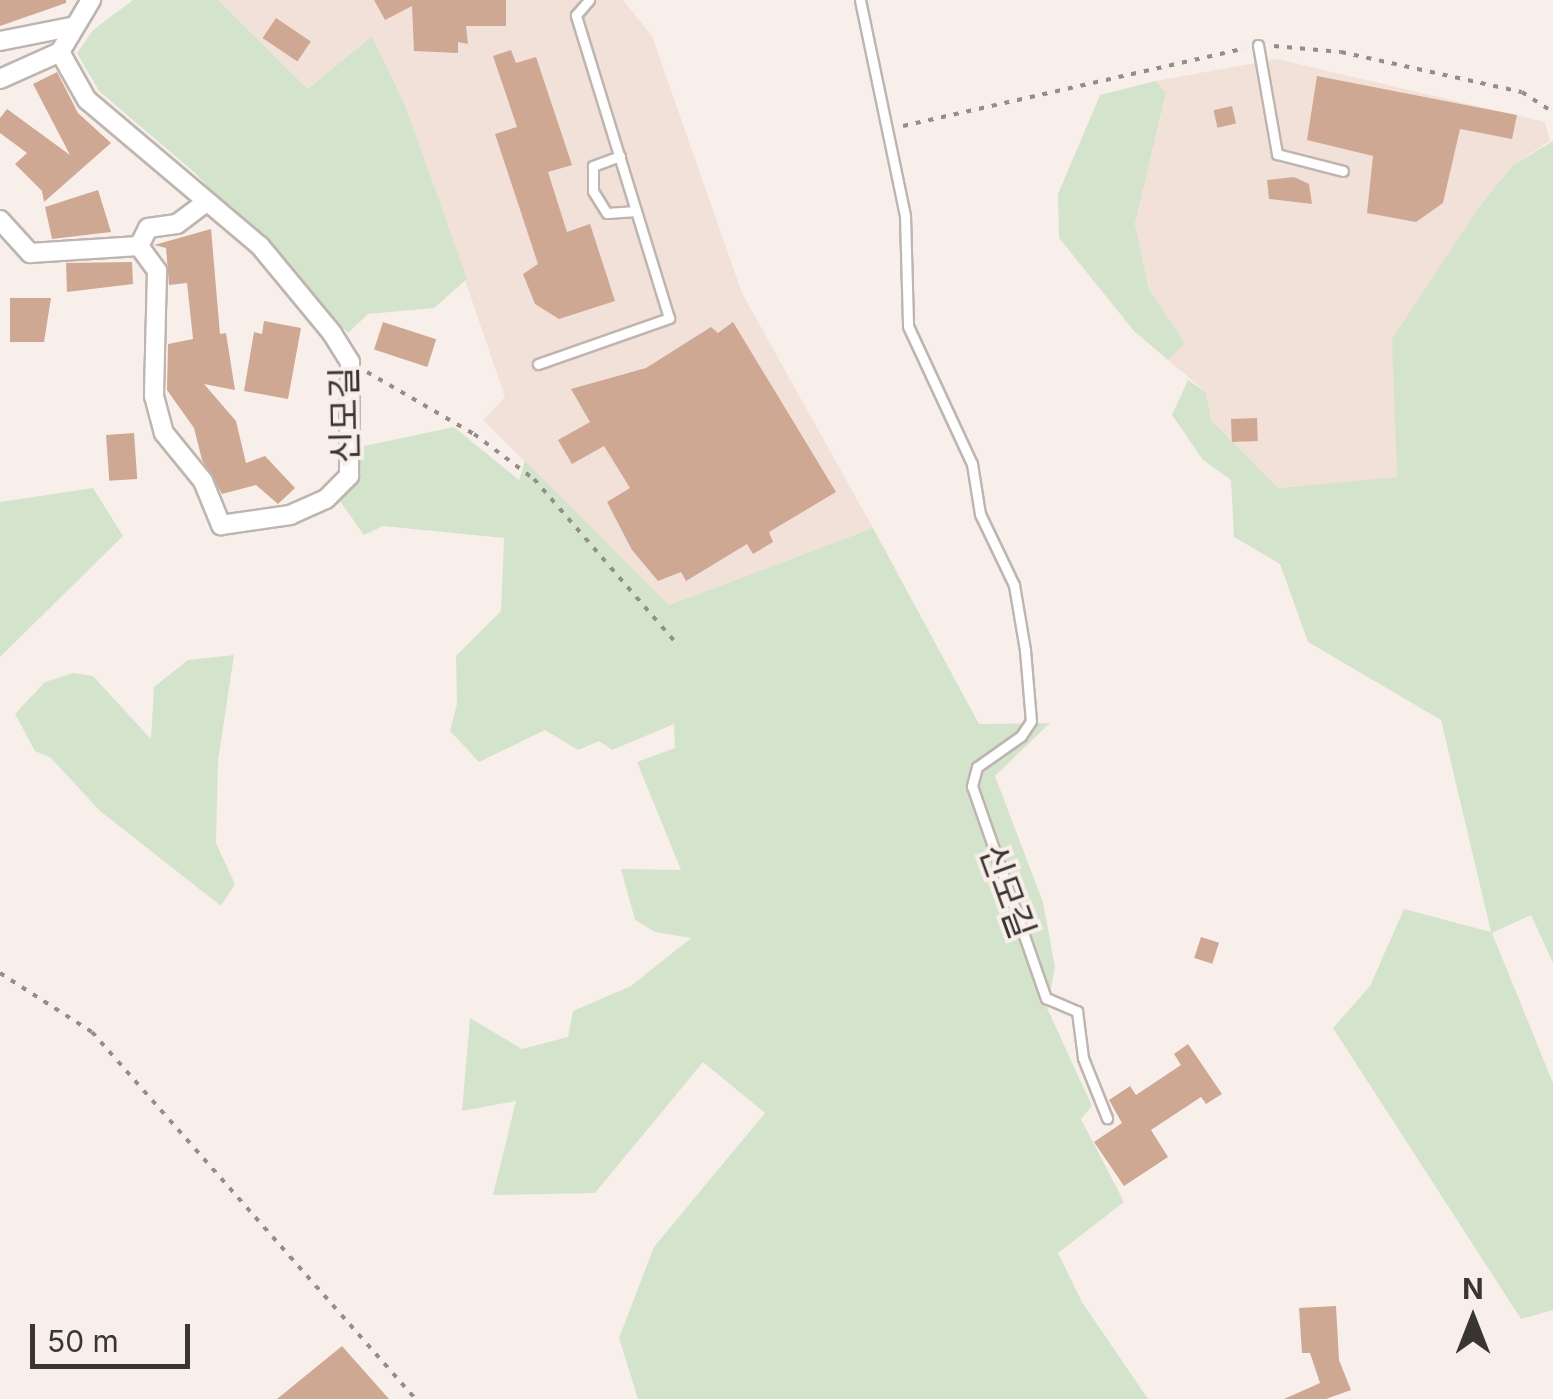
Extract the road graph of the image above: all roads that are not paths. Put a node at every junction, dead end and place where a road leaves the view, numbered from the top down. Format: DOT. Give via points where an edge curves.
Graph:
graph roads {
  1 [pos="91,0"];
  2 [pos="589,0"];
  3 [pos="860,0"];
  4 [pos="71,27"];
  5 [pos="0,41"];
  6 [pos="1258,45"];
  7 [pos="60,52"];
  8 [pos="0,80"];
  9 [pos="620,156"];
  10 [pos="1343,171"];
  11 [pos="206,202"];
  12 [pos="636,211"];
  13 [pos="0,220"];
  14 [pos="139,246"];
  15 [pos="538,364"];
  16 [pos="1108,1118"];
  1 -- 4 [label="street"];
  2 -- 9 [label="lane" via="576,15"];
  3 -- 16 [label="lane, 신모길" via="906,216 908,326 972,464 980,514 1014,585 1031,721 977,767 972,786 1046,998 1077,1011 1083,1058"];
  4 -- 5 [label="street"];
  4 -- 7 [label="street"];
  6 -- 10 [label="lane" via="1276,154"];
  7 -- 8 [label="street"];
  7 -- 11 [label="street, 신모길" via="86,100"];
  9 -- 12 [label="lane"];
  9 -- 12 [label="lane" via="594,166 592,191 607,214"];
  11 -- 14 [label="street" via="177,224 148,228"];
  11 -- 14 [label="street, 신모길" via="260,246 350,362 348,476 326,500 290,515 221,525 203,482 164,433 157,271"];
  12 -- 15 [label="lane" via="669,318"];
  13 -- 14 [label="street" via="30,253"];
}
